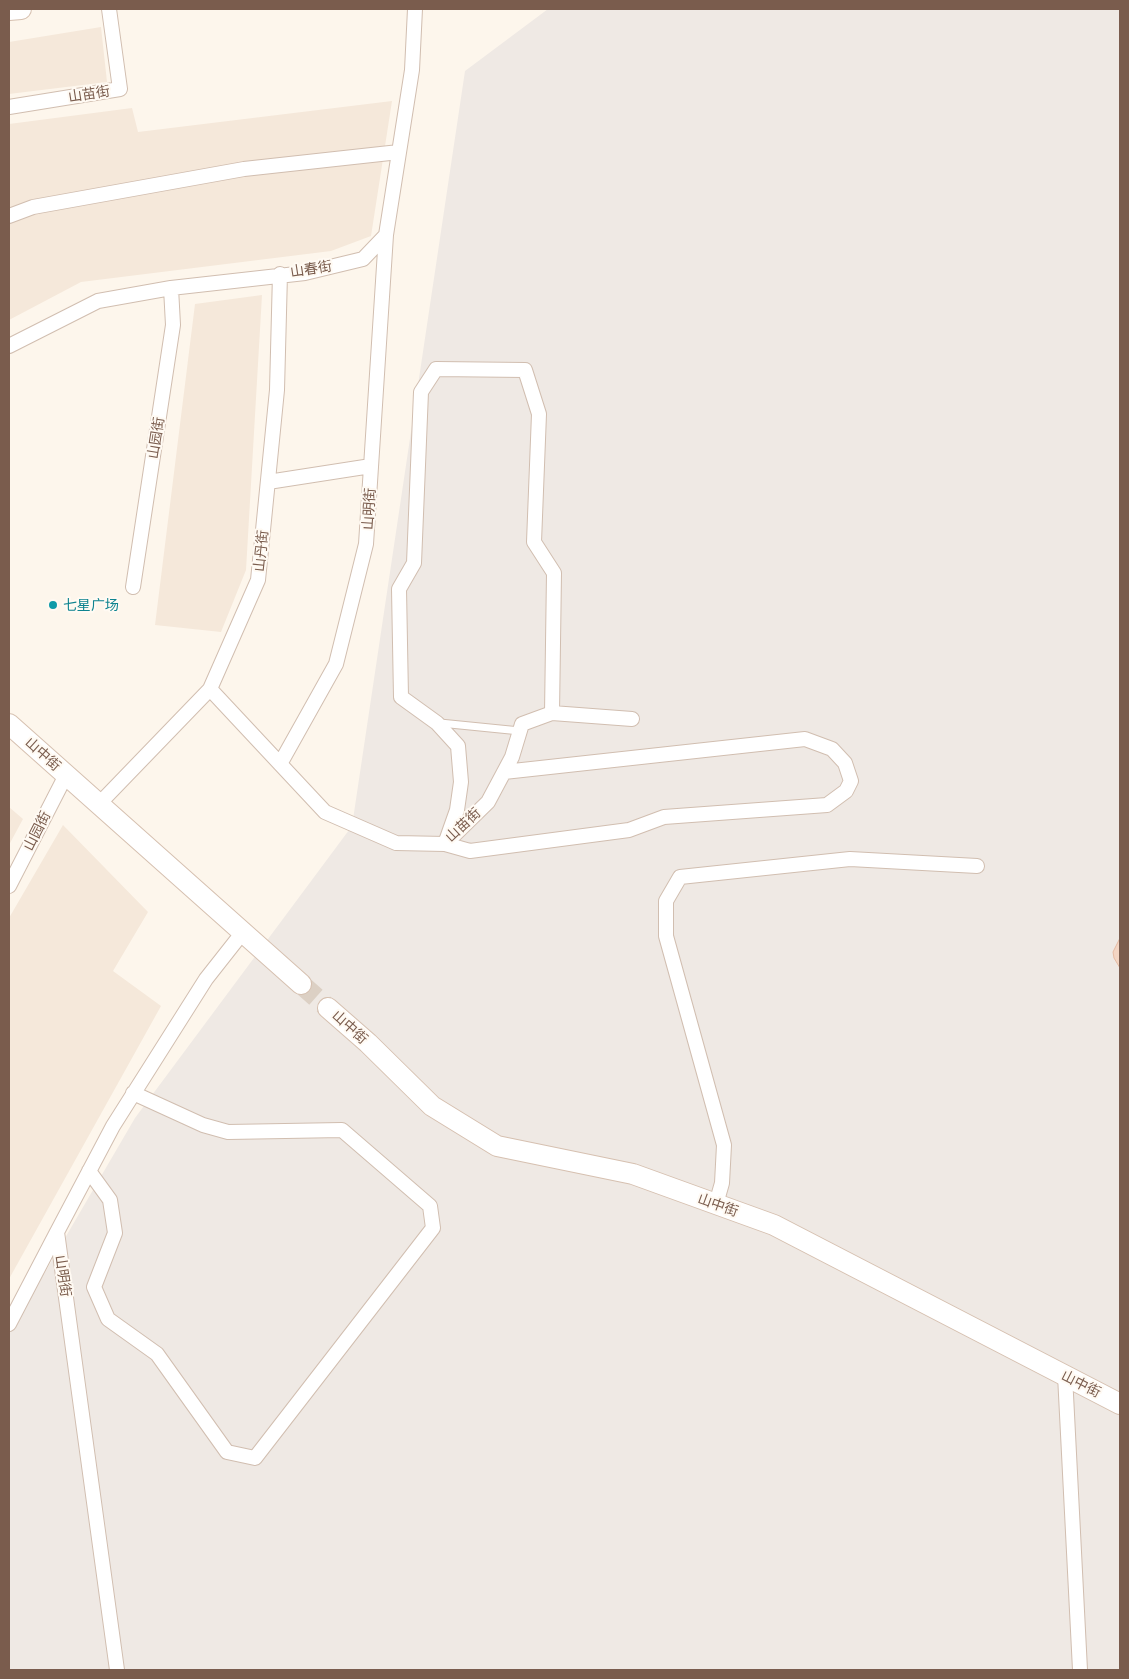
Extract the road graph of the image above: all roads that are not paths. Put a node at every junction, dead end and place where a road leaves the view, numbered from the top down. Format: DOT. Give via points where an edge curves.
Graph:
graph roads {
  1 [pos="21,9"];
  2 [pos="109,9"];
  3 [pos="415,9"];
  4 [pos="9,10"];
  5 [pos="9,107"];
  6 [pos="399,152"];
  7 [pos="9,216"];
  8 [pos="386,235"];
  9 [pos="280,274"];
  10 [pos="171,288"];
  11 [pos="9,346"];
  12 [pos="371,466"];
  13 [pos="268,482"];
  14 [pos="133,587"];
  15 [pos="210,689"];
  16 [pos="552,713"];
  17 [pos="632,720"];
  18 [pos="437,723"];
  19 [pos="9,724"];
  20 [pos="520,731"];
  21 [pos="280,764"];
  22 [pos="504,772"];
  23 [pos="66,775"];
  24 [pos="99,804"];
  25 [pos="445,844"];
  26 [pos="977,866"];
  27 [pos="9,886"];
  28 [pos="243,932"];
  29 [pos="301,984"];
  30 [pos="328,1008"];
  31 [pos="133,1093"];
  32 [pos="89,1171"];
  33 [pos="716,1204"];
  34 [pos="57,1232"];
  35 [pos="9,1324"];
  36 [pos="1065,1375"];
  37 [pos="1120,1404"];
  38 [pos="117,1670"];
  39 [pos="1080,1670"];
  1 -- 4 [label="street"];
  2 -- 5 [label="street, 山苗街" via="120,89"];
  3 -- 6 [label="street" via="412,70"];
  6 -- 7 [label="street" via="244,169 34,207"];
  6 -- 8 [label="street"];
  8 -- 9 [label="street, 山春街" via="363,259 305,273"];
  8 -- 12 [label="street, 山明街"];
  9 -- 10 [label="street, 山春街"];
  9 -- 13 [label="street, 山丹街" via="277,390"];
  10 -- 11 [label="street, 山春街" via="98,301"];
  10 -- 14 [label="street, 山园街" via="173,325"];
  12 -- 13 [label="street"];
  12 -- 21 [label="street, 山明街" via="366,544 336,664"];
  13 -- 15 [label="street, 山丹街" via="258,580"];
  15 -- 21 [label="street, 山苗街"];
  15 -- 24 [label="street, 山丹街"];
  16 -- 17 [label="street"];
  16 -- 18 [label="street" via="554,573 534,542 539,414 525,370 436,369 421,392 414,563 399,589 401,697"];
  16 -- 20 [label="street" via="522,724"];
  18 -- 20 [label="lane"];
  18 -- 25 [label="street" via="458,746 461,782 457,810"];
  19 -- 23 [label="street, 山中街"];
  20 -- 22 [label="street, 山苗街"];
  21 -- 25 [label="street, 山苗街" via="325,812 396,843"];
  22 -- 25 [label="street, 山苗街" via="488,802"];
  22 -- 25 [label="street" via="804,739 832,749 845,763 851,780 846,790 827,805 664,817 629,830 470,851"];
  23 -- 24 [label="street, 山中街"];
  23 -- 27 [label="street, 山园街"];
  24 -- 28 [label="street, 山中街"];
  26 -- 33 [label="street" via="850,858 680,877 666,900 666,936 724,1145 722,1183"];
  28 -- 29 [label="street, 山中街"];
  28 -- 31 [label="street" via="206,979"];
  30 -- 33 [label="street, 山中街" via="432,1106 497,1146 633,1174"];
  31 -- 32 [label="street"];
  31 -- 32 [label="street" via="203,1125 228,1132 342,1130 430,1206 433,1228 254,1458 227,1452 157,1354 108,1318 94,1287 110,1249 114,1225 110,1200"];
  32 -- 34 [label="street"];
  33 -- 36 [label="street, 山中街" via="774,1225"];
  34 -- 35 [label="street"];
  34 -- 38 [label="street, 山明街"];
  36 -- 37 [label="street, 山中街"];
  36 -- 39 [label="street"];
}
